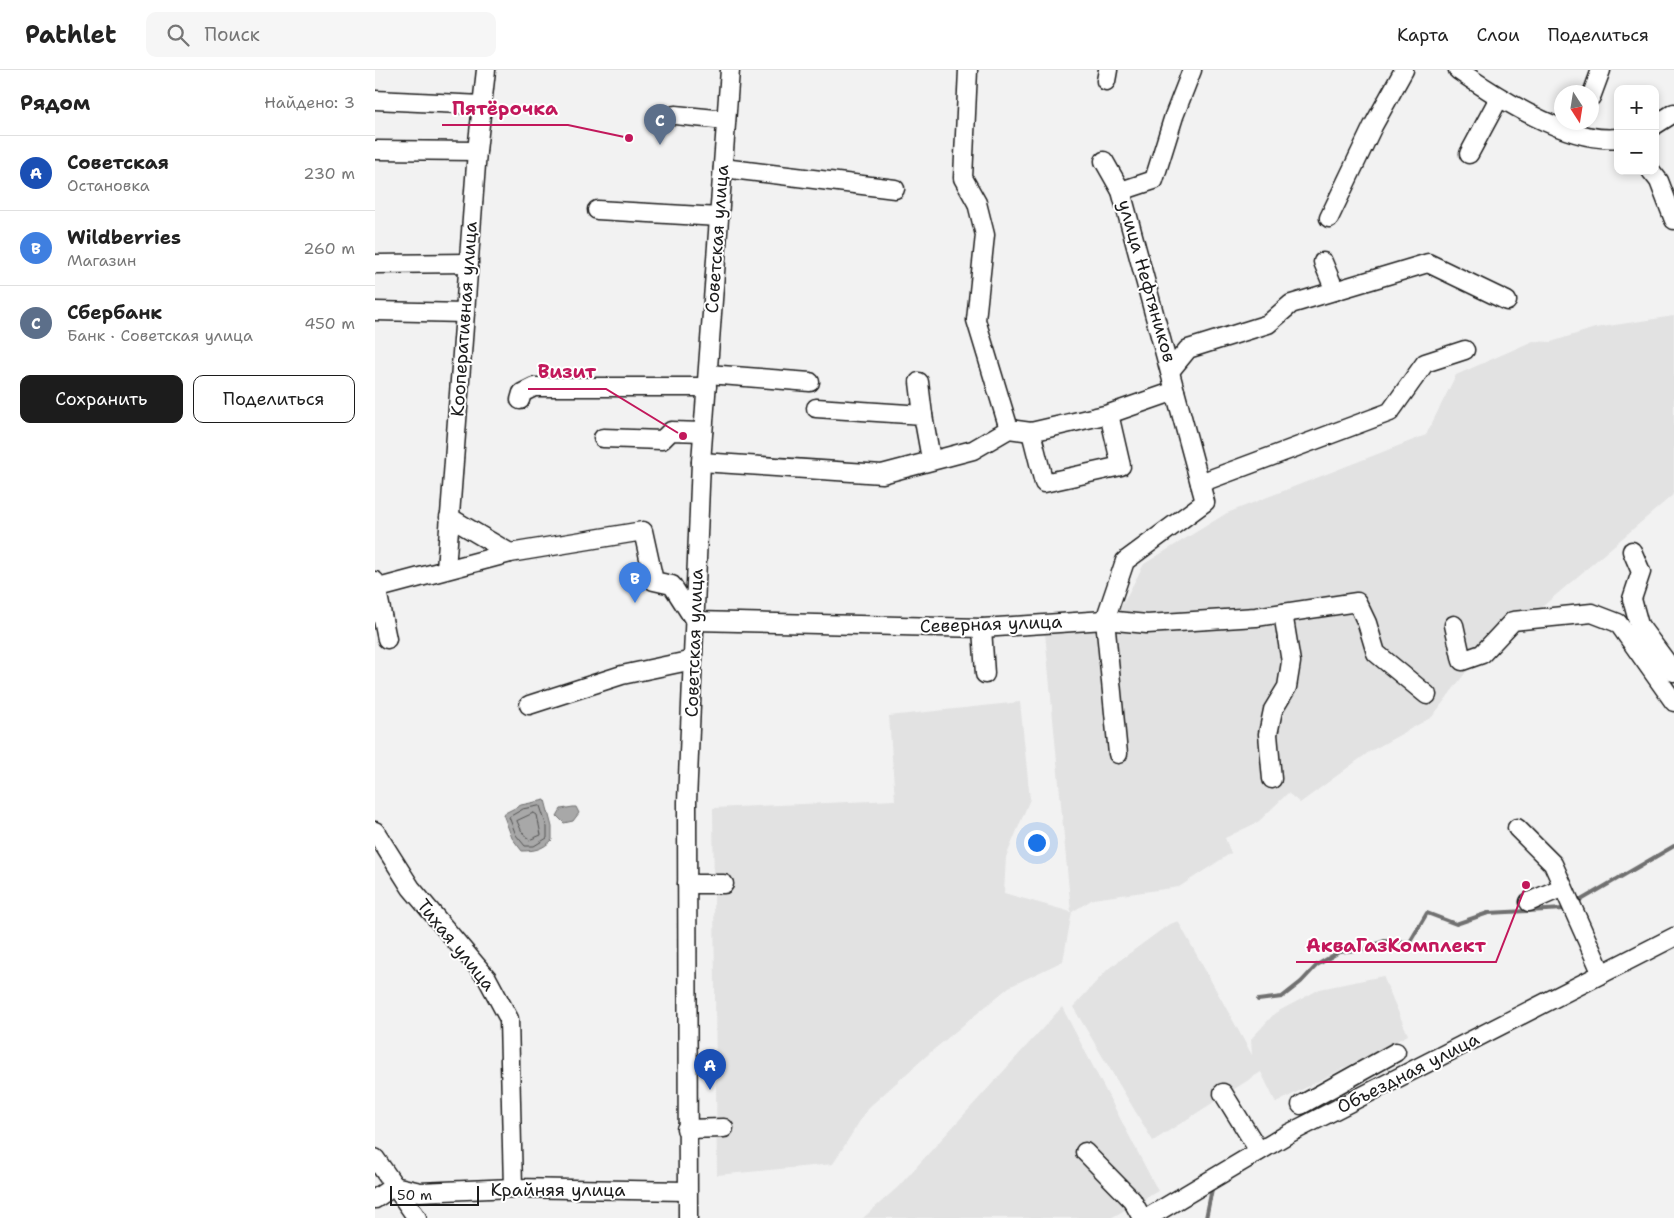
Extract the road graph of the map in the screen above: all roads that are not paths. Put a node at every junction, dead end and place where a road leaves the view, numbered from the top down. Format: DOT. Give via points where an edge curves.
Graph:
graph roads {
  1 [pos="486,70"];
  2 [pos="730,70"];
  3 [pos="968,70"];
  4 [pos="1192,70"];
  5 [pos="1404,70"];
  6 [pos="1458,70"];
  7 [pos="1601,70"];
  8 [pos="1595,85"];
  9 [pos="1499,98"];
  10 [pos="375,100"];
  11 [pos="482,105"];
  12 [pos="1674,113"];
  13 [pos="675,115"];
  14 [pos="726,120"];
  15 [pos="1659,122"];
  16 [pos="1554,123"];
  17 [pos="1585,130"];
  18 [pos="1614,138"];
  19 [pos="375,150"];
  20 [pos="477,151"];
  21 [pos="1469,154"];
  22 [pos="1103,161"];
  23 [pos="723,168"];
  24 [pos="1654,175"];
  25 [pos="895,189"];
  26 [pos="1121,191"];
  27 [pos="598,204"];
  28 [pos="719,212"];
  29 [pos="1329,218"];
  30 [pos="1674,220"];
  31 [pos="1323,262"];
  32 [pos="469,263"];
  33 [pos="375,264"];
  34 [pos="1335,291"];
  35 [pos="1507,301"];
  36 [pos="375,311"];
  37 [pos="465,313"];
  38 [pos="1465,350"];
  39 [pos="1170,371"];
  40 [pos="707,380"];
  41 [pos="809,382"];
  42 [pos="919,382"];
  43 [pos="1175,391"];
  44 [pos="520,400"];
  45 [pos="816,408"];
  46 [pos="1109,414"];
  47 [pos="923,415"];
  48 [pos="1009,429"];
  49 [pos="703,432"];
  50 [pos="1031,432"];
  51 [pos="603,438"];
  52 [pos="931,459"];
  53 [pos="701,462"];
  54 [pos="1200,483"];
  55 [pos="449,517"];
  56 [pos="1632,551"];
  57 [pos="510,553"];
  58 [pos="446,569"];
  59 [pos="376,586"];
  60 [pos="1283,613"];
  61 [pos="1105,620"];
  62 [pos="695,621"];
  63 [pos="1454,625"];
  64 [pos="982,628"];
  65 [pos="387,639"];
  66 [pos="693,660"];
  67 [pos="1674,672"];
  68 [pos="985,674"];
  69 [pos="1427,696"];
  70 [pos="1674,702"];
  71 [pos="529,705"];
  72 [pos="1118,754"];
  73 [pos="1272,779"];
  74 [pos="1517,828"];
  75 [pos="375,831"];
  76 [pos="687,884"];
  77 [pos="724,884"];
  78 [pos="1563,887"];
  79 [pos="1529,902"];
  80 [pos="1674,937"];
  81 [pos="1601,974"];
  82 [pos="1408,1073"];
  83 [pos="1223,1093"];
  84 [pos="1311,1122"];
  85 [pos="724,1128"];
  86 [pos="686,1129"];
  87 [pos="1259,1151"];
  88 [pos="1085,1152"];
  89 [pos="375,1158"];
  90 [pos="394,1186"];
  91 [pos="513,1188"];
  92 [pos="687,1191"];
  93 [pos="375,1199"];
  94 [pos="417,1218"];
  95 [pos="688,1218"];
  96 [pos="1142,1218"];
  97 [pos="1147,1218"];
  1 -- 11 [label="street, Кооперативная улица"];
  2 -- 14 [label="street, Советская улица"];
  3 -- 48 [label="street" via="963,178 977,202 985,235 976,320"];
  4 -- 26 [label="street" via="1154,180"];
  5 -- 29 [label="street"];
  6 -- 9 [label="street"];
  7 -- 8 [label="street"];
  9 -- 16 [label="street" via="1540,120"];
  9 -- 21 [label="street"];
  10 -- 11 [label="street"];
  11 -- 20 [label="street, Кооперативная улица"];
  12 -- 15 [label="street"];
  13 -- 14 [label="street"];
  14 -- 23 [label="street, Советская улица"];
  17 -- 18 [label="street" via="1605,139"];
  19 -- 20 [label="street"];
  20 -- 32 [label="street, Кооперативная улица"];
  22 -- 26 [label="street, улица Нефтяников"];
  23 -- 25 [label="street"];
  23 -- 28 [label="street, Советская улица"];
  24 -- 30 [label="street"];
  26 -- 39 [label="street, улица Нефтяников"];
  27 -- 28 [label="street"];
  28 -- 40 [label="street, Советская улица"];
  31 -- 34 [label="street"];
  32 -- 33 [label="street"];
  32 -- 37 [label="street, Кооперативная улица"];
  34 -- 35 [label="street, улица Нефтяников" via="1428,263"];
  34 -- 39 [label="street, улица Нефтяников" via="1291,304 1268,324 1187,349"];
  36 -- 37 [label="street"];
  37 -- 55 [label="street, Кооперативная улица"];
  38 -- 54 [label="street" via="1425,363 1390,412"];
  39 -- 43 [label="street"];
  40 -- 41 [label="street"];
  40 -- 44 [label="street" via="534,387 522,393"];
  40 -- 49 [label="street, Советская улица"];
  42 -- 47 [label="street"];
  43 -- 46 [label="street"];
  43 -- 54 [label="street"];
  45 -- 47 [label="street"];
  46 -- 50 [label="street"];
  46 -- 50 [label="street" via="1121,466 1044,483"];
  47 -- 52 [label="street"];
  48 -- 50 [label="street"];
  48 -- 52 [label="street" via="973,450"];
  49 -- 51 [label="street" via="671,430 661,440"];
  49 -- 53 [label="street, Советская улица"];
  52 -- 53 [label="street" via="882,474"];
  53 -- 62 [label="street, Советская улица"];
  54 -- 61 [label="street" via="1205,502 1125,561"];
  55 -- 57 [label="street"];
  55 -- 58 [label="street, Кооперативная улица"];
  56 -- 67 [label="street" via="1641,572 1633,599 1639,625"];
  57 -- 58 [label="street"];
  57 -- 62 [label="street" via="643,531 654,581 672,585"];
  58 -- 59 [label="street"];
  59 -- 65 [label="street"];
  60 -- 61 [label="street, Северная улица" via="1147,624"];
  60 -- 69 [label="street, Северная улица" via="1357,602 1375,653"];
  60 -- 73 [label="street" via="1291,662 1287,687 1273,710 1268,734"];
  61 -- 64 [label="street, Северная улица"];
  61 -- 72 [label="street"];
  62 -- 64 [label="street, Северная улица"];
  62 -- 66 [label="street, Советская улица"];
  63 -- 70 [label="street" via="1462,661 1482,654 1513,621 1592,613 1617,623"];
  64 -- 68 [label="street"];
  66 -- 71 [label="street" via="623,675"];
  66 -- 76 [label="street, Советская улица"];
  74 -- 78 [label="street" via="1553,864"];
  75 -- 91 [label="street, Тихая улица" via="411,888 487,978 509,1019"];
  76 -- 77 [label="street"];
  76 -- 86 [label="street, Советская улица"];
  78 -- 79 [label="street"];
  78 -- 81 [label="street"];
  80 -- 81 [label="street, Объездная улица"];
  81 -- 82 [label="street, Объездная улица"];
  82 -- 84 [label="street, Объездная улица"];
  82 -- 84 [label="street" via="1393,1046 1297,1098"];
  83 -- 87 [label="street"];
  84 -- 87 [label="street, Объездная улица"];
  85 -- 86 [label="street"];
  86 -- 92 [label="street, Советская улица"];
  87 -- 97 [label="street, Объездная улица"];
  88 -- 96 [label="street" via="1133,1200"];
  89 -- 90 [label="street"];
  90 -- 91 [label="street, Крайняя улица" via="420,1192"];
  90 -- 93 [label="street"];
  90 -- 94 [label="street"];
  91 -- 92 [label="street, Крайняя улица"];
  92 -- 95 [label="street, Советская улица"];
}
